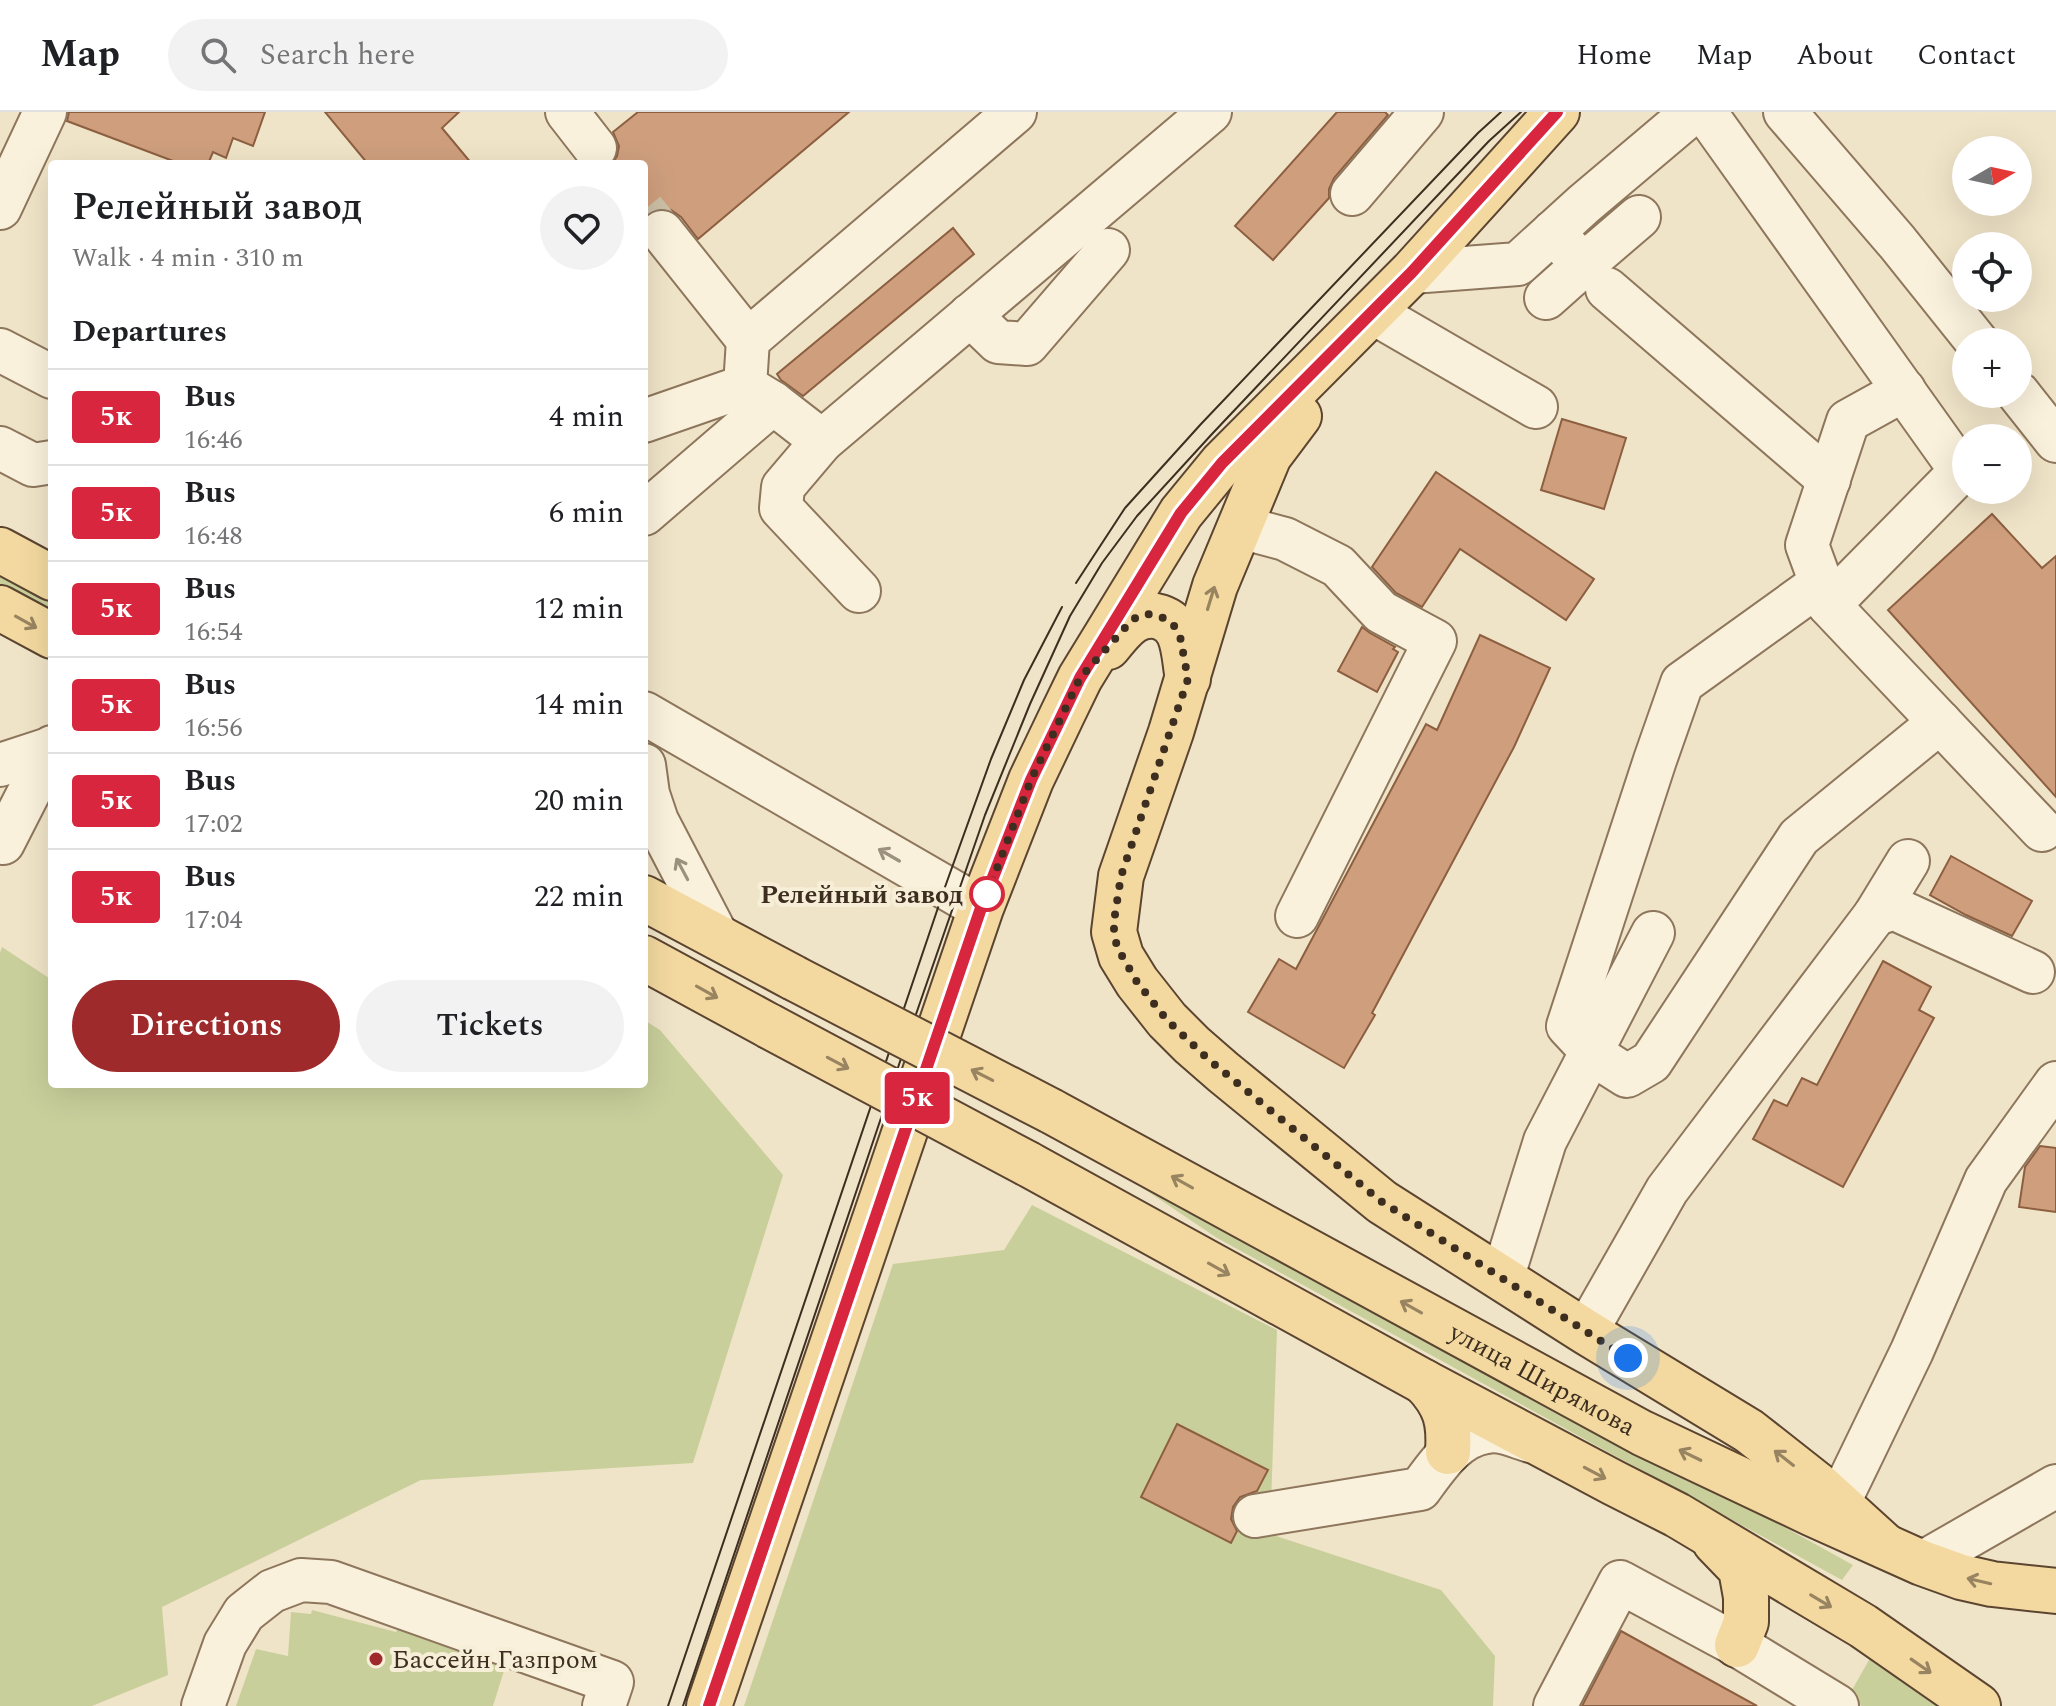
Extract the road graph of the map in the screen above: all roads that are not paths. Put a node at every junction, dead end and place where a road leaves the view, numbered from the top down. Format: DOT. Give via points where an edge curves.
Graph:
graph roads {
  1 [pos="45,112"];
  2 [pos="567,112"];
  3 [pos="1015,112"];
  4 [pos="1210,112"];
  5 [pos="1422,112"];
  6 [pos="1557,112"];
  7 [pos="1693,112"];
  8 [pos="1705,112"];
  9 [pos="1785,112"];
  10 [pos="595,148"];
  11 [pos="1352,194"];
  12 [pos="0,208"];
  13 [pos="1639,217"];
  14 [pos="662,232"];
  15 [pos="1553,232"];
  16 [pos="1108,250"];
  17 [pos="1595,277"];
  18 [pos="1390,296"];
  19 [pos="1546,298"];
  20 [pos="970,315"];
  21 [pos="1966,328"];
  22 [pos="748,340"];
  23 [pos="0,350"];
  24 [pos="48,375"];
  25 [pos="1904,390"];
  26 [pos="759,394"];
  27 [pos="1536,407"];
  28 [pos="2030,408"];
  29 [pos="648,420"];
  30 [pos="822,441"];
  31 [pos="2056,441"];
  32 [pos="0,448"];
  33 [pos="48,463"];
  34 [pos="1829,480"];
  35 [pos="648,510"];
  36 [pos="1240,527"];
  37 [pos="0,550"];
  38 [pos="48,576"];
  39 [pos="859,591"];
  40 [pos="1825,594"];
  41 [pos="0,608"];
  42 [pos="48,634"];
  43 [pos="1080,678"];
  44 [pos="1188,679"];
  45 [pos="648,715"];
  46 [pos="1940,722"];
  47 [pos="48,749"];
  48 [pos="48,756"];
  49 [pos="0,765"];
  50 [pos="648,794"];
  51 [pos="2042,830"];
  52 [pos="3,843"];
  53 [pos="1908,861"];
  54 [pos="648,900"];
  55 [pos="981,908"];
  56 [pos="1875,915"];
  57 [pos="1297,916"];
  58 [pos="1653,933"];
  59 [pos="718,938"];
  60 [pos="648,960"];
  61 [pos="2033,972"];
  62 [pos="1592,1051"];
  63 [pos="2056,1083"];
  64 [pos="1502,1279"];
  65 [pos="1586,1332"];
  66 [pos="1424,1382"];
  67 [pos="1538,1443"];
  68 [pos="1448,1452"];
  69 [pos="2056,1486"];
  70 [pos="1838,1504"];
  71 [pos="1677,1515"];
  72 [pos="1255,1516"];
  73 [pos="1904,1554"];
  74 [pos="2056,1591"];
  75 [pos="1737,1645"];
  76 [pos="1820,1702"];
  77 [pos="203,1706"];
  78 [pos="604,1706"];
  79 [pos="709,1706"];
  80 [pos="1555,1706"];
  81 [pos="1978,1706"];
  1 -- 12 [label="street"];
  2 -- 10 [label="street"];
  3 -- 22 [label="street"];
  4 -- 20 [label="street"];
  5 -- 11 [label="street"];
  6 -- 18 [label="main road"];
  7 -- 15 [label="street"];
  8 -- 25 [label="street"];
  9 -- 21 [label="street"];
  13 -- 17 [label="street"];
  14 -- 22 [label="street"];
  15 -- 17 [label="street"];
  15 -- 18 [label="street" via="1518,264"];
  16 -- 20 [label="street" via="1027,344 998,342"];
  17 -- 19 [label="street"];
  17 -- 34 [label="street"];
  18 -- 27 [label="street"];
  18 -- 36 [label="main road" via="1269,456"];
  18 -- 43 [label="main road" via="1198,491"];
  20 -- 30 [label="street"];
  22 -- 26 [label="street"];
  23 -- 24 [label="street"];
  25 -- 34 [label="street" via="1848,421"];
  25 -- 40 [label="street" via="1961,471"];
  26 -- 29 [label="street"];
  26 -- 30 [label="street"];
  26 -- 35 [label="street"];
  28 -- 31 [label="street"];
  30 -- 39 [label="street" via="783,487 781,508"];
  32 -- 33 [label="street" via="33,465"];
  34 -- 40 [label="street" via="1807,545"];
  44 -- 36 [label="main road, one-way" via="1215,586"];
  36 -- 57 [label="street" via="1285,539 1338,566 1381,612 1435,641"];
  37 -- 38 [label="main road"];
  40 -- 46 [label="street"];
  40 -- 62 [label="street" via="1682,683 1568,1026"];
  41 -- 42 [label="main road, one-way"];
  43 -- 44 [label="main road" via="1133,619 1148,614 1173,624"];
  43 -- 55 [label="main road" via="1031,780"];
  44 -- 64 [label="main road" via="1121,876 1114,932 1121,956 1167,1020 1223,1072 1382,1202"];
  55 -- 45 [label="street, one-way"];
  46 -- 51 [label="street"];
  46 -- 62 [label="street" via="1799,837 1651,1062 1627,1076"];
  47 -- 49 [label="street"];
  48 -- 52 [label="street"];
  59 -- 50 [label="street, one-way"];
  53 -- 56 [label="street"];
  54 -- 59 [label="main road"];
  55 -- 79 [label="main road"];
  56 -- 61 [label="street" via="1893,908"];
  56 -- 65 [label="street" via="1667,1190"];
  58 -- 62 [label="street"];
  73 -- 59 [label="main road, улица Ширямова, one-way, bridge" via="1642,1433 1051,1111"];
  60 -- 66 [label="main road, one-way, bridge"];
  62 -- 64 [label="street" via="1545,1141"];
  63 -- 70 [label="street" via="1986,1180"];
  64 -- 65 [label="main road"];
  70 -- 65 [label="main road, one-way" via="1749,1431"];
  66 -- 67 [label="main road"];
  66 -- 68 [label="main road" via="1448,1420"];
  67 -- 68 [label="street" via="1486,1432"];
  67 -- 71 [label="main road, one-way"];
  68 -- 72 [label="street" via="1420,1489"];
  69 -- 73 [label="street"];
  70 -- 73 [label="main road"];
  71 -- 75 [label="main road" via="1717,1543 1741,1569 1746,1622"];
  71 -- 81 [label="main road, one-way" via="1863,1626"];
  74 -- 73 [label="main road, улица Ширямова, one-way" via="1961,1577"];
  75 -- 76 [label="street"];
  75 -- 80 [label="street" via="1620,1582"];
  77 -- 78 [label="street" via="225,1644 244,1613 272,1591 301,1580 331,1582 612,1682"];
}
